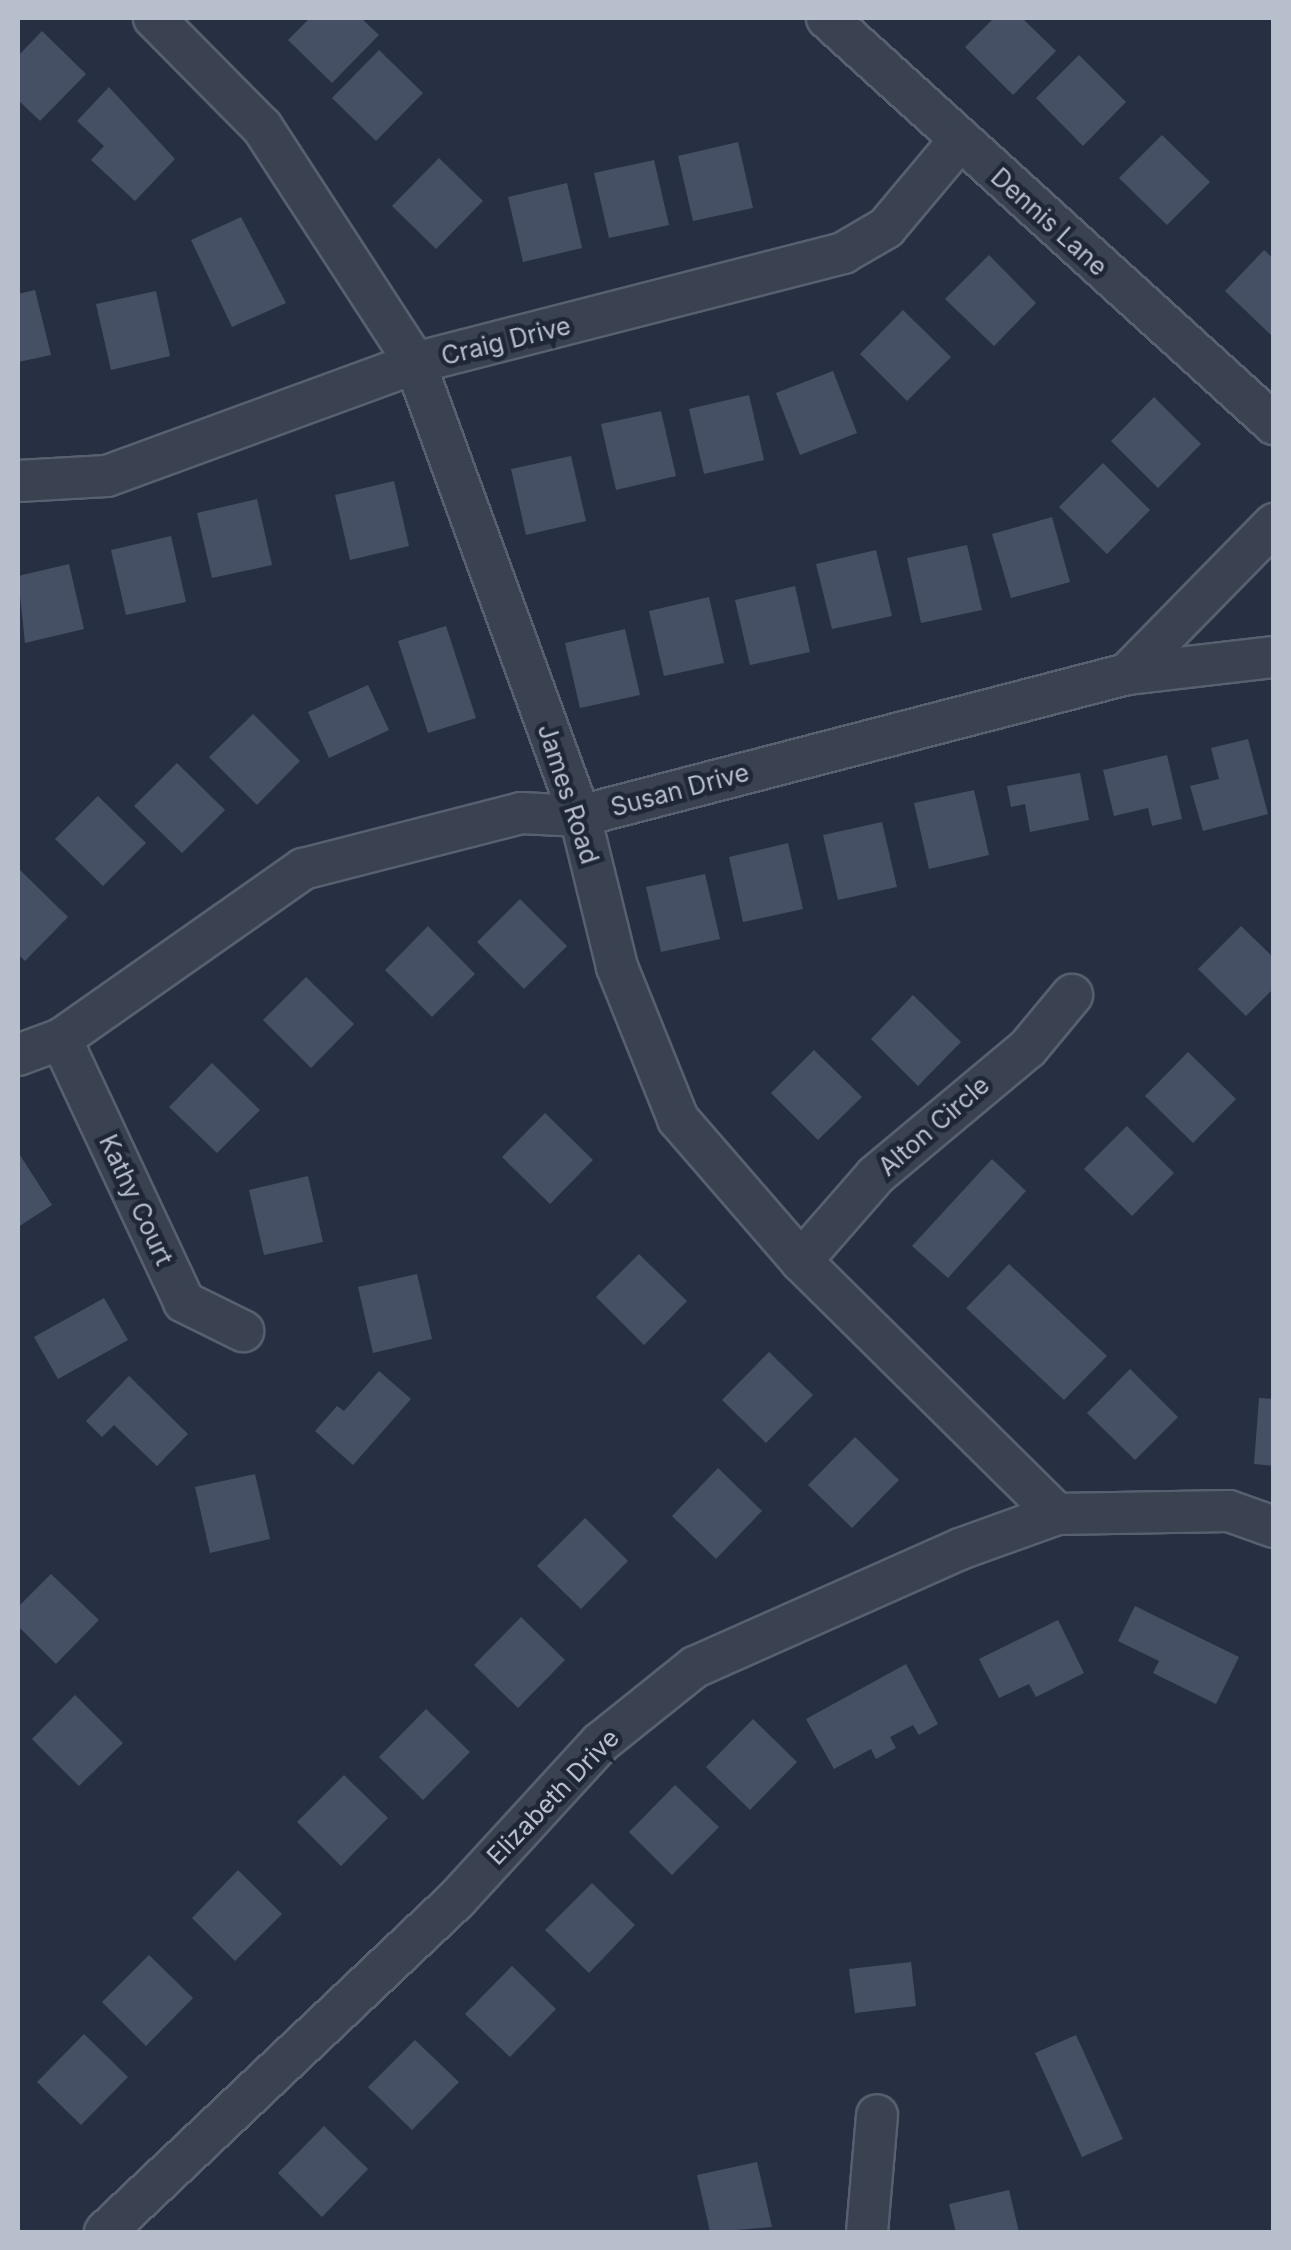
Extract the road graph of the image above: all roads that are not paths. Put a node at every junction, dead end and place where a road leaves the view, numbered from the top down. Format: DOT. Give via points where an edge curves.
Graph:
graph roads {
  1 [pos="154,18"];
  2 [pos="827,18"];
  3 [pos="960,141"];
  4 [pos="415,363"];
  5 [pos="1274,424"];
  6 [pos="18,481"];
  7 [pos="1274,524"];
  8 [pos="1274,656"];
  9 [pos="1127,674"];
  10 [pos="580,816"];
  11 [pos="1072,995"];
  12 [pos="61,1039"];
  13 [pos="18,1055"];
  14 [pos="801,1261"];
  15 [pos="243,1330"];
  16 [pos="1057,1514"];
  17 [pos="1274,1527"];
  18 [pos="877,2115"];
  19 [pos="105,2232"];
  20 [pos="867,2232"];
  1 -- 4 [label="street, James Road" via="262,127"];
  2 -- 3 [label="street, Dennis Lane"];
  3 -- 4 [label="street, Craig Drive" via="886,228 843,254"];
  3 -- 5 [label="street, Dennis Lane"];
  4 -- 6 [label="street, Craig Drive" via="107,476"];
  4 -- 10 [label="street, James Road"];
  7 -- 9 [label="street"];
  8 -- 9 [label="street, Susan Drive"];
  9 -- 10 [label="street, Susan Drive"];
  10 -- 12 [label="street, Susan Drive" via="521,814 304,869"];
  10 -- 14 [label="street, James Road" via="616,968 678,1118"];
  11 -- 14 [label="street, Alton Circle" via="1028,1048 876,1175"];
  12 -- 13 [label="street, Susan Drive"];
  12 -- 15 [label="street, Kathy Court" via="184,1302"];
  14 -- 16 [label="street, James Road"];
  16 -- 17 [label="street, Elizabeth Drive" via="1229,1511"];
  16 -- 19 [label="street, Elizabeth Drive" via="960,1549 695,1667 600,1742 457,1899"];
  18 -- 20 [label="street"];
}
